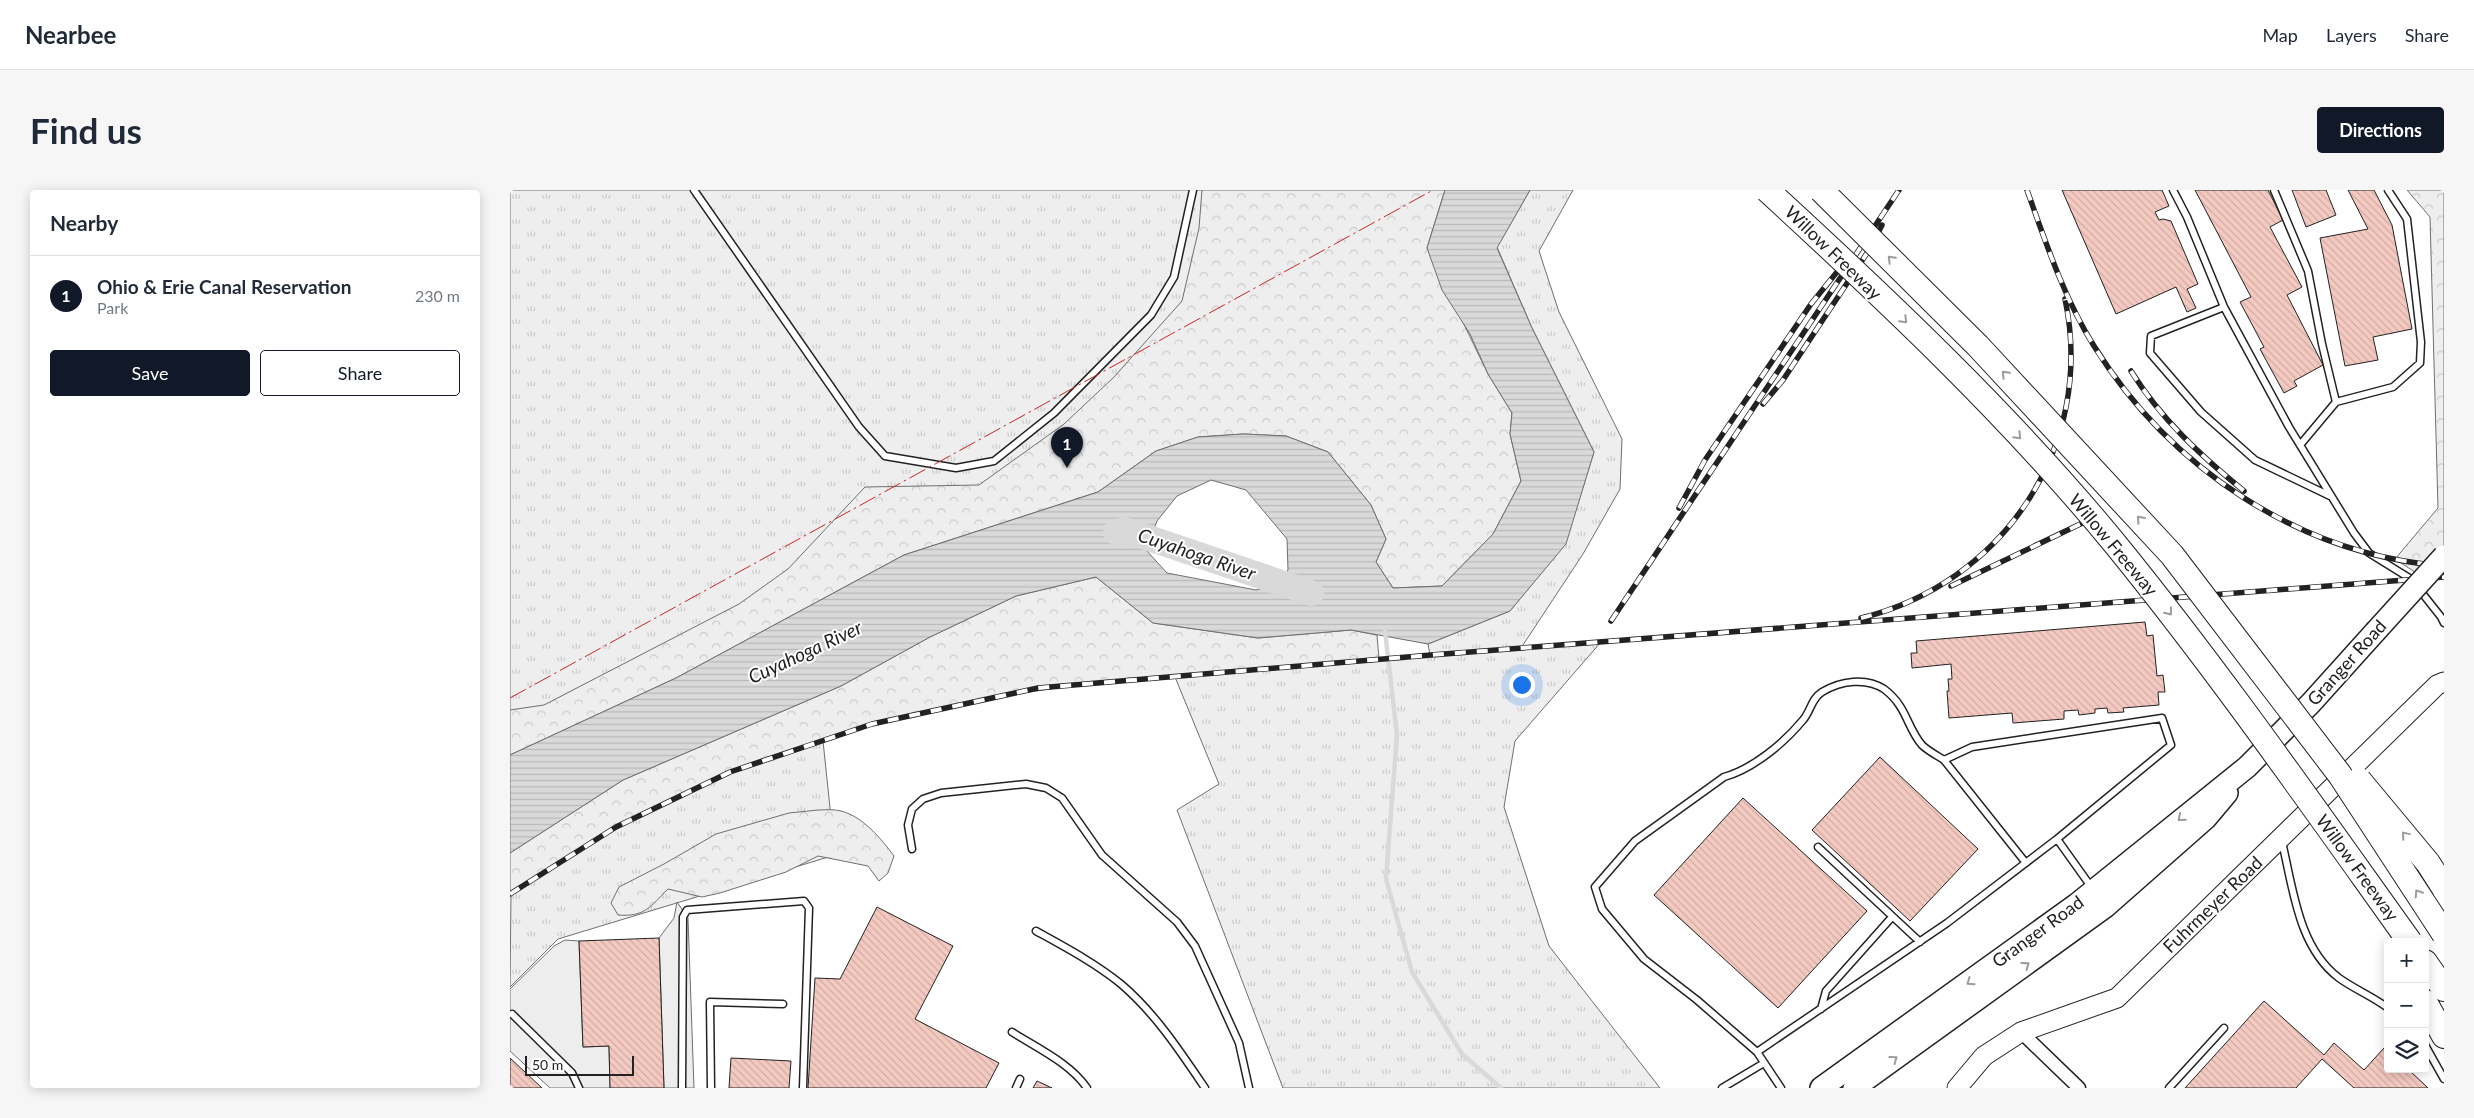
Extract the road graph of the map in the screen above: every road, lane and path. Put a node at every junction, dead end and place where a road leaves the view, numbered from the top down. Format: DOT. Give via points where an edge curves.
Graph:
graph roads {
  1 [pos="694,190"];
  2 [pos="1193,190"];
  3 [pos="1767,190"];
  4 [pos="1821,190"];
  5 [pos="2173,190"];
  6 [pos="2274,190"];
  7 [pos="2388,190"];
  8 [pos="2224,307"];
  9 [pos="2336,402"];
  10 [pos="2300,445"];
  11 [pos="2330,496"];
  12 [pos="2172,555"];
  13 [pos="2444,556"];
  14 [pos="2444,623"];
  15 [pos="2196,646"];
  16 [pos="2444,682"];
  17 [pos="1944,760"];
  18 [pos="2281,838"];
  19 [pos="2057,839"];
  20 [pos="1818,847"];
  21 [pos="912,849"];
  22 [pos="2026,863"];
  23 [pos="2444,888"];
  24 [pos="2099,899"];
  25 [pos="1892,917"];
  26 [pos="1036,931"];
  27 [pos="2444,934"];
  28 [pos="2387,938"];
  29 [pos="2407,938"];
  30 [pos="1920,942"];
  31 [pos="2429,967"];
  32 [pos="2444,988"];
  33 [pos="783,1004"];
  34 [pos="2384,1006"];
  35 [pos="1821,1009"];
  36 [pos="2429,1009"];
  37 [pos="512,1014"];
  38 [pos="2224,1028"];
  39 [pos="1012,1032"];
  40 [pos="2021,1032"];
  41 [pos="2444,1036"];
  42 [pos="1757,1052"];
  43 [pos="2429,1052"];
  44 [pos="1764,1063"];
  45 [pos="1020,1079"];
  46 [pos="2444,1080"];
  47 [pos="2074,1086"];
  48 [pos="579,1088"];
  49 [pos="682,1088"];
  50 [pos="710,1088"];
  51 [pos="803,1088"];
  52 [pos="1016,1088"];
  53 [pos="1087,1088"];
  54 [pos="1206,1088"];
  55 [pos="1249,1088"];
  56 [pos="1722,1088"];
  57 [pos="1781,1088"];
  58 [pos="1821,1088"];
  59 [pos="1854,1088"];
  60 [pos="1957,1088"];
  61 [pos="2169,1088"];
  1 -- 2 [label="lane" via="859,427 879,449 886,456 956,468 994,460 1054,413 1151,315 1174,277"];
  3 -- 15 [label="highway, Willow Freeway, one-way, bridge" via="1888,304 2047,466 2115,544"];
  12 -- 4 [label="highway, Willow Freeway, one-way, bridge" via="1978,346"];
  5 -- 8 [label="lane"];
  6 -- 9 [label="lane" via="2308,271"];
  7 -- 9 [label="lane" via="2407,220 2421,342 2420,363 2393,387"];
  8 -- 10 [label="lane"];
  8 -- 11 [label="lane" via="2151,336 2150,353 2201,412 2255,460"];
  9 -- 10 [label="lane"];
  10 -- 11 [label="lane"];
  11 -- 14 [label="lane" via="2369,553 2411,580"];
  23 -- 12 [label="highway, one-way, bridge" via="2428,863"];
  27 -- 12 [label="highway, Willow Freeway, one-way, bridge" via="2340,775"];
  13 -- 24 [label="main road, Granger Road, bridge" via="2311,703 2247,767"];
  15 -- 28 [label="highway, bridge"];
  15 -- 29 [label="highway, Willow Freeway, bridge"];
  16 -- 18 [label="street, Fuhrmeyer Road" via="2437,685"];
  17 -- 19 [label="lane" via="1972,747 2162,718 2171,745"];
  17 -- 22 [label="lane"];
  17 -- 42 [label="lane" via="1922,746 1906,714 1883,689 1868,681 1838,686 1822,692 1811,702 1805,718 1787,736 1740,773 1724,778 1635,841 1596,887 1602,909 1644,959"];
  18 -- 34 [label="lane" via="2301,922 2323,964 2339,978"];
  18 -- 40 [label="street, Fuhrmeyer Road" via="2117,998"];
  19 -- 22 [label="lane"];
  19 -- 24 [label="lane"];
  20 -- 25 [label="lane"];
  21 -- 55 [label="lane" via="908,825 912,809 923,798 941,793 1026,784 1046,788 1062,798 1102,855 1177,922 1195,946 1240,1043"];
  22 -- 30 [label="lane"];
  24 -- 58 [label="main road, Granger Road, one-way" via="2042,930"];
  59 -- 24 [label="main road, Granger Road, one-way"];
  25 -- 30 [label="lane"];
  25 -- 35 [label="lane" via="1826,991"];
  26 -- 54 [label="lane" via="1087,960 1148,1010"];
  30 -- 35 [label="lane"];
  31 -- 32 [label="highway"];
  33 -- 50 [label="lane" via="710,1002"];
  35 -- 42 [label="lane"];
  36 -- 41 [label="highway"];
  37 -- 48 [label="lane" via="572,1073"];
  38 -- 61 [label="lane"];
  39 -- 53 [label="lane" via="1063,1065"];
  40 -- 47 [label="street"];
  40 -- 60 [label="street, Fuhrmeyer Road" via="1984,1056"];
  42 -- 44 [label="lane"];
  43 -- 46 [label="lane"];
  44 -- 56 [label="lane"];
  44 -- 57 [label="lane"];
  45 -- 52 [label="lane"];
  49 -- 51 [label="lane" via="683,917 687,910 804,901 809,908"];
}
